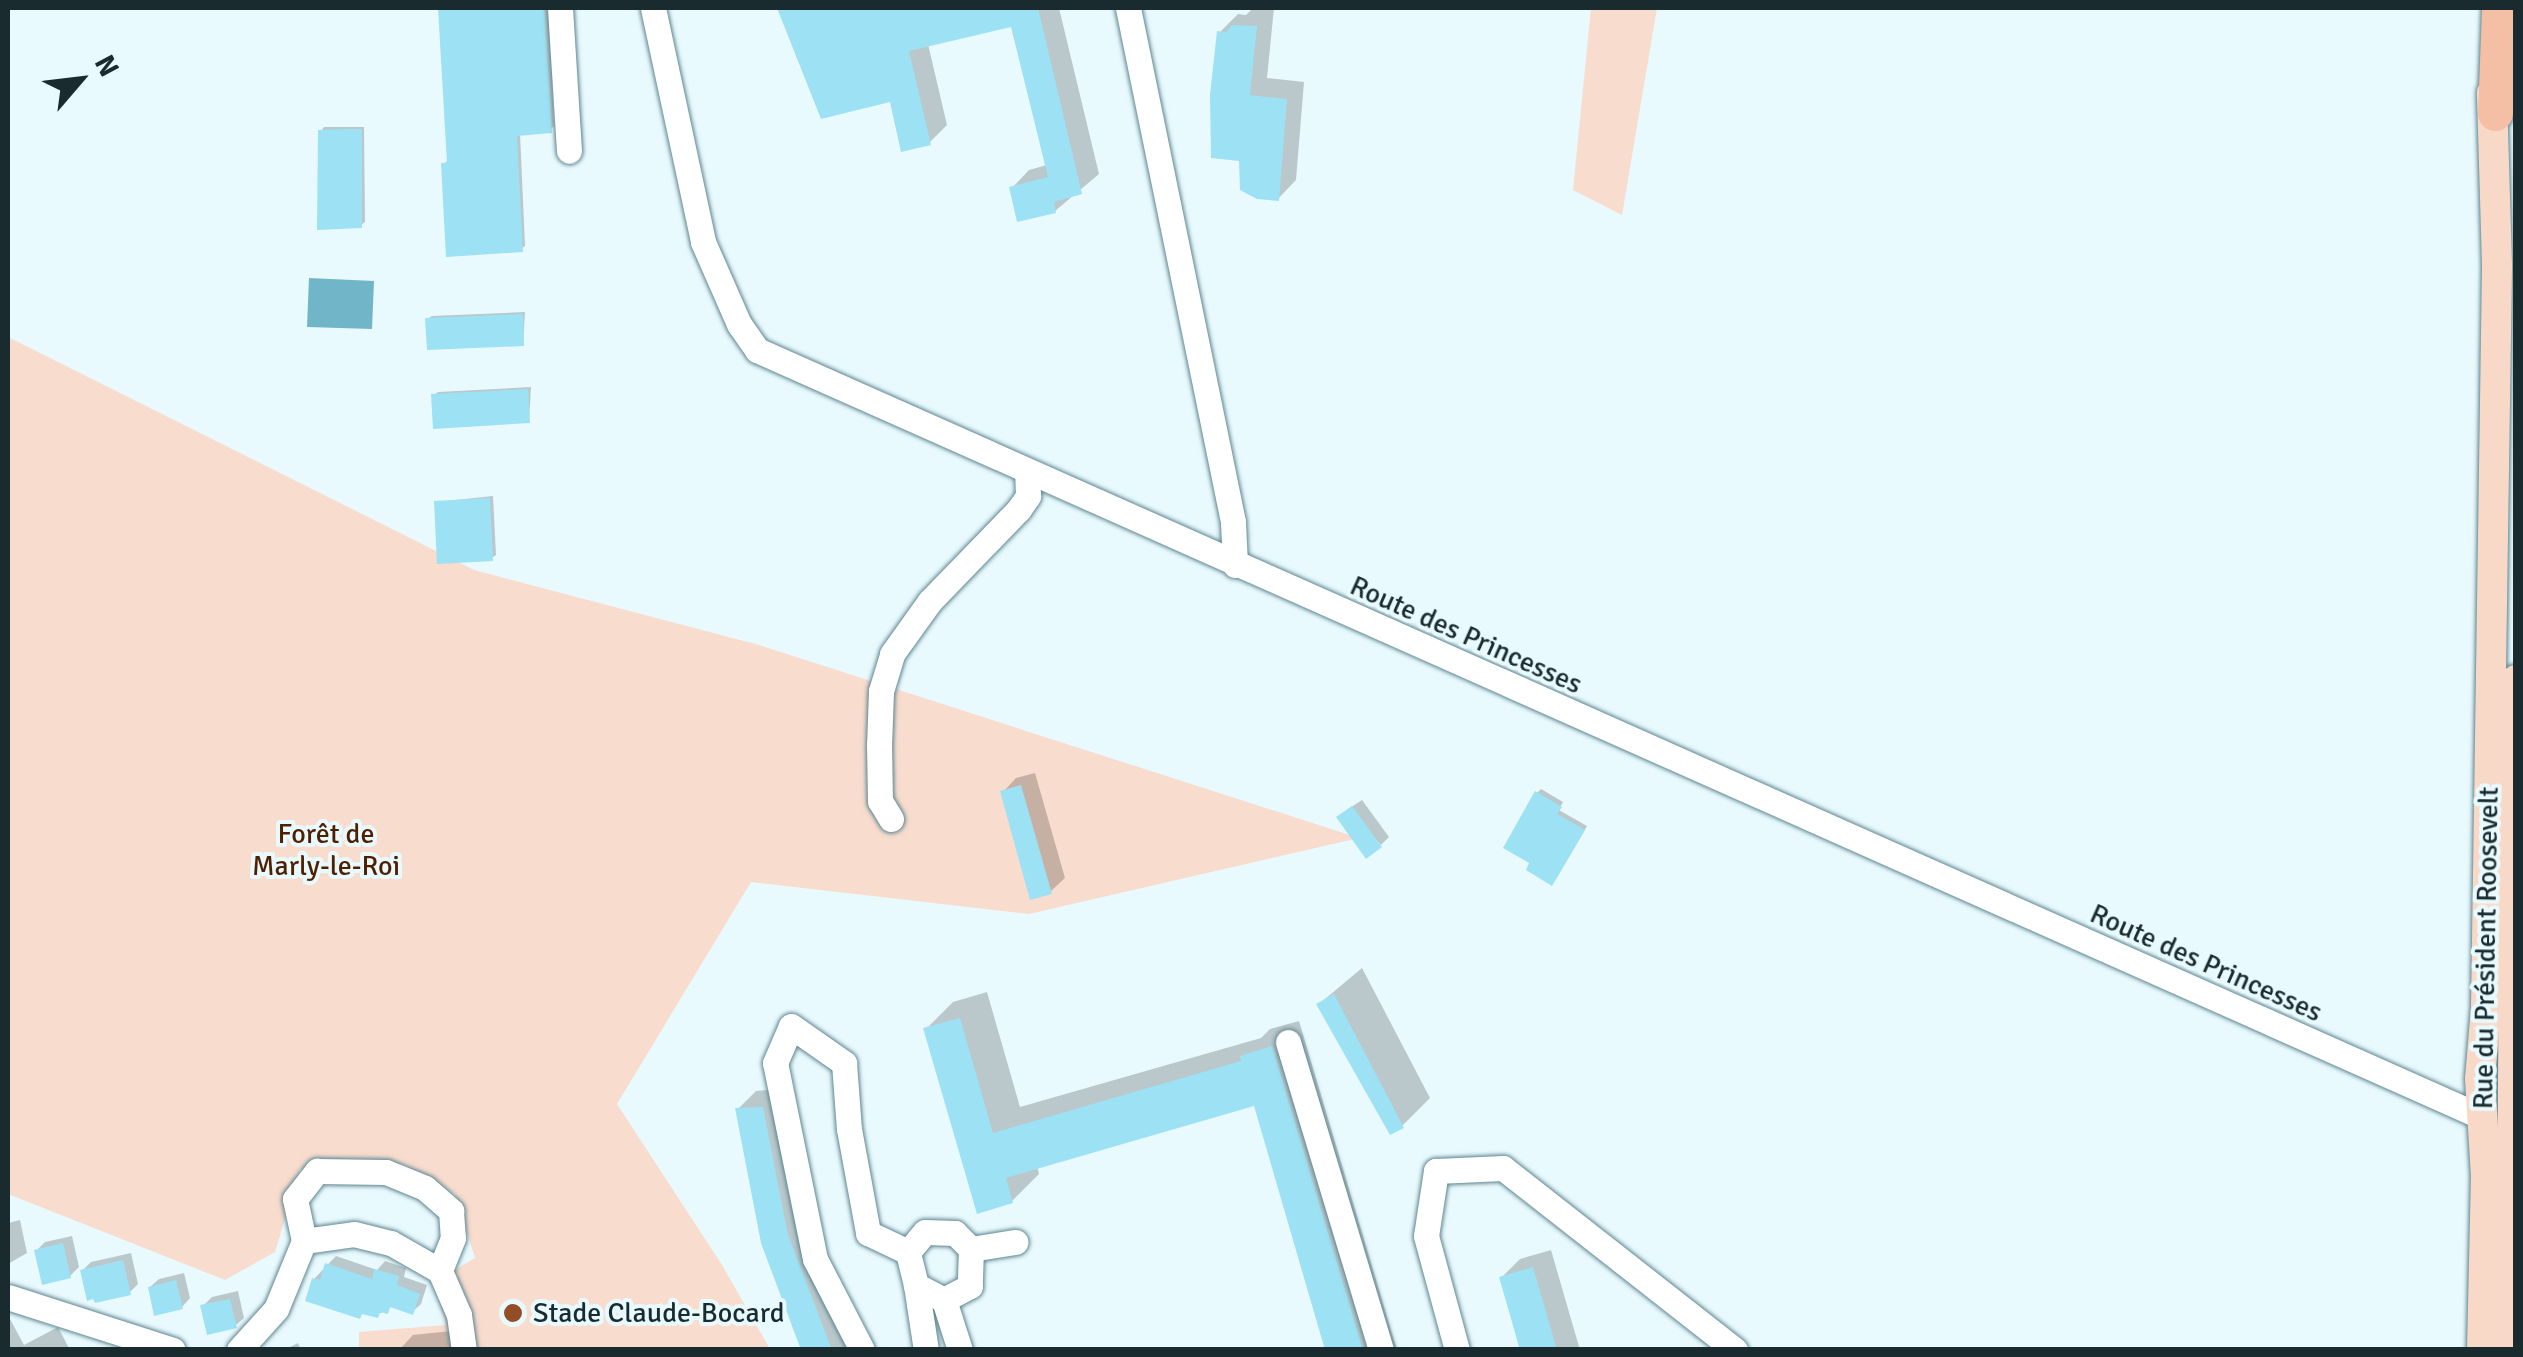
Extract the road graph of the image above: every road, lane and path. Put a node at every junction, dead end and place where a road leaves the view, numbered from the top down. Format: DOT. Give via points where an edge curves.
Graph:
graph roads {
  1 [pos="560,8"];
  2 [pos="653,8"];
  3 [pos="1128,8"];
  4 [pos="2488,8"];
  5 [pos="2499,8"];
  6 [pos="2510,8"];
  7 [pos="2505,106"];
  8 [pos="569,150"];
  9 [pos="1027,473"];
  10 [pos="1235,565"];
  11 [pos="2516,680"];
  12 [pos="892,819"];
  13 [pos="1288,1042"];
  14 [pos="2482,1117"];
  15 [pos="2514,1135"];
  16 [pos="304,1241"];
  17 [pos="1016,1242"];
  18 [pos="972,1249"];
  19 [pos="908,1252"];
  20 [pos="440,1271"];
  21 [pos="916,1285"];
  22 [pos="8,1298"];
  23 [pos="944,1300"];
  24 [pos="462,1338"];
  25 [pos="173,1350"];
  26 [pos="240,1350"];
  27 [pos="862,1350"];
  28 [pos="926,1350"];
  29 [pos="960,1350"];
  30 [pos="1380,1350"];
  31 [pos="1457,1350"];
  32 [pos="1735,1350"];
  33 [pos="2482,1350"];
  34 [pos="2510,1350"];
  1 -- 8 [label="street"];
  2 -- 9 [label="street, Route des Princesses" via="704,242 756,350"];
  3 -- 10 [label="street" via="1233,522"];
  4 -- 7 [label="main road, Rue du Président Roosevelt" via="2488,72"];
  5 -- 7 [label="highway"];
  6 -- 7 [label="highway"];
  7 -- 14 [label="main road, Rue du Président Roosevelt"];
  9 -- 10 [label="street, Route des Princesses"];
  9 -- 12 [label="street" via="1028,496 1019,509 939,590 892,654 881,691 879,746 880,800"];
  10 -- 14 [label="street, Route des Princesses"];
  11 -- 15 [label="main road, Rue du Président Roosevelt"];
  13 -- 30 [label="street"];
  14 -- 33 [label="main road, Rue du Président Roosevelt"];
  15 -- 34 [label="main road, Rue du Président Roosevelt"];
  16 -- 20 [label="street" via="354,1234 391,1243"];
  16 -- 20 [label="street" via="295,1199 317,1172 386,1172 426,1188 451,1212 453,1238"];
  16 -- 26 [label="street" via="276,1309"];
  17 -- 18 [label="street"];
  18 -- 19 [label="street" via="955,1234 926,1232"];
  18 -- 23 [label="street" via="970,1286"];
  19 -- 21 [label="street"];
  19 -- 27 [label="street" via="868,1233 844,1063 791,1026 775,1062 815,1259"];
  20 -- 24 [label="street"];
  21 -- 23 [label="street"];
  21 -- 28 [label="street"];
  22 -- 25 [label="street"];
  23 -- 29 [label="street"];
  31 -- 32 [label="street" via="1426,1236 1436,1172 1503,1168"];
}
